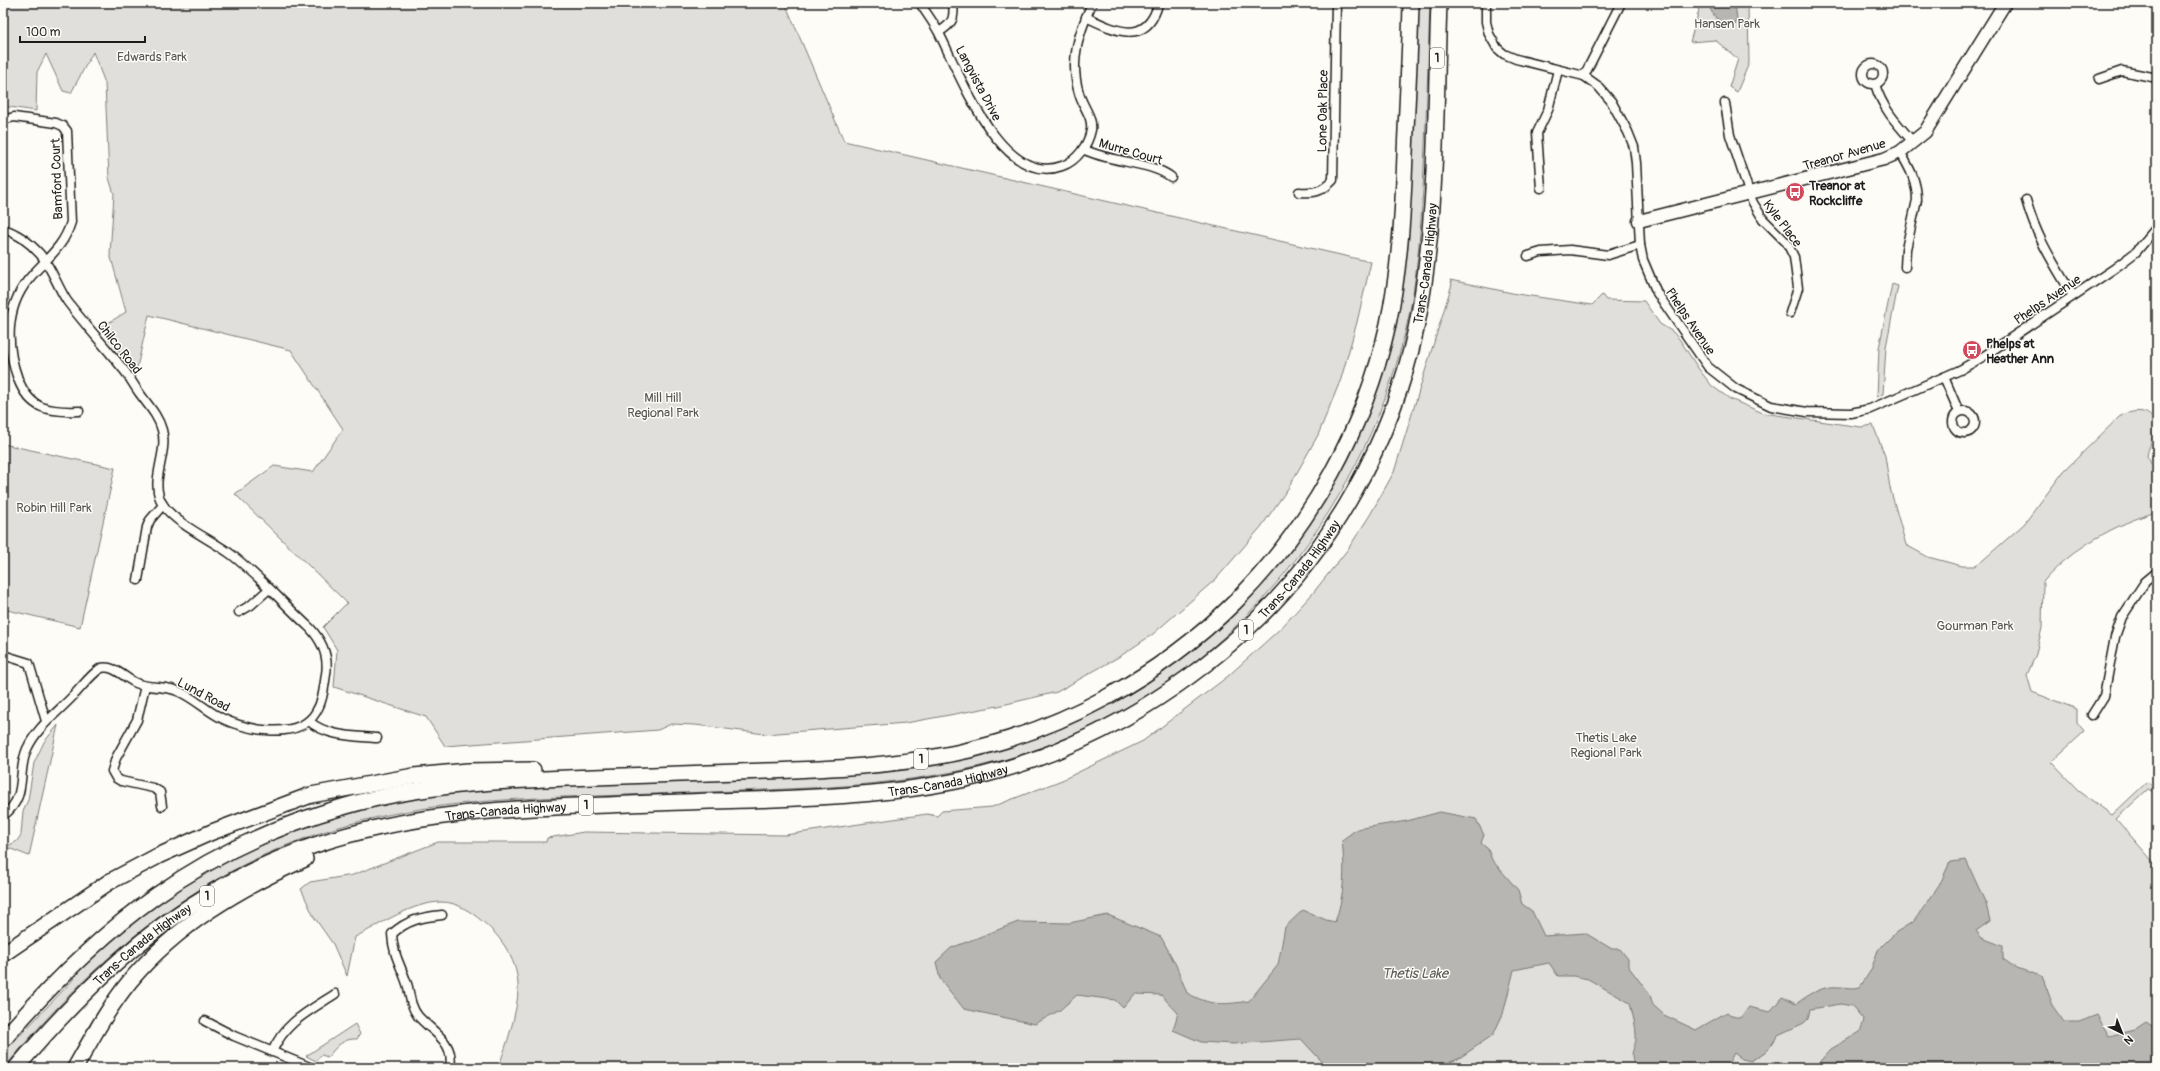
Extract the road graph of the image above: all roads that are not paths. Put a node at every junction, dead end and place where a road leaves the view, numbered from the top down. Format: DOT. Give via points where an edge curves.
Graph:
graph roads {
  1 [pos="920,3"];
  2 [pos="953,3"];
  3 [pos="1092,3"];
  4 [pos="1336,3"];
  5 [pos="1411,3"];
  6 [pos="1439,3"];
  7 [pos="1486,3"];
  8 [pos="1621,3"];
  9 [pos="2005,3"];
  10 [pos="1157,8"];
  11 [pos="1086,17"];
  12 [pos="938,32"];
  13 [pos="1558,70"];
  14 [pos="1584,76"];
  15 [pos="2157,78"];
  16 [pos="2099,79"];
  17 [pos="1875,84"];
  18 [pos="1725,103"];
  19 [pos="3,120"];
  20 [pos="1914,143"];
  21 [pos="1083,148"];
  22 [pos="1900,152"];
  23 [pos="1171,177"];
  24 [pos="1541,188"];
  25 [pos="1299,192"];
  26 [pos="1750,194"];
  27 [pos="2026,200"];
  28 [pos="1639,221"];
  29 [pos="2157,227"];
  30 [pos="3,229"];
  31 [pos="1640,245"];
  32 [pos="1528,256"];
  33 [pos="46,261"];
  34 [pos="1905,267"];
  35 [pos="2073,296"];
  36 [pos="1790,312"];
  37 [pos="1944,377"];
  38 [pos="79,411"];
  39 [pos="1959,412"];
  40 [pos="163,506"];
  41 [pos="2157,572"];
  42 [pos="138,580"];
  43 [pos="269,589"];
  44 [pos="239,612"];
  45 [pos="3,655"];
  46 [pos="145,686"];
  47 [pos="2092,715"];
  48 [pos="46,721"];
  49 [pos="309,721"];
  50 [pos="377,738"];
  51 [pos="623,776"];
  52 [pos="162,806"];
  53 [pos="451,814"];
  54 [pos="3,816"];
  55 [pos="442,915"];
  56 [pos="5,953"];
  57 [pos="335,994"];
  58 [pos="206,1021"];
  59 [pos="3,1040"];
  60 [pos="272,1052"];
  61 [pos="16,1068"];
  62 [pos="75,1068"];
  63 [pos="312,1068"];
  64 [pos="450,1068"];
  1 -- 12 [label="street, Langvista Drive"];
  2 -- 12 [label="street" via="954,13 950,25"];
  3 -- 11 [label="street, Langvista Drive"];
  4 -- 25 [label="street, Lone Oak Place" via="1333,180 1325,190 1313,193"];
  5 -- 51 [label="highway, Trans-Canada Highway / 1" via="1403,214 1396,280 1377,364 1350,436 1316,501 1278,554 1227,610 1175,653 1109,696 1047,725 990,745 957,753 874,765"];
  6 -- 53 [label="highway, Trans-Canada Highway / 1" via="1432,196 1423,290 1415,333 1392,410 1359,482 1316,550 1262,615 1195,674 1129,717 1093,736 1055,752 982,776 928,787 825,797 529,807"];
  7 -- 13 [label="street, Phelps Avenue" via="1489,34 1498,48 1516,60"];
  8 -- 14 [label="street"];
  9 -- 20 [label="street, Treanor Avenue" via="1935,117"];
  10 -- 11 [label="street" via="1149,23 1140,30 1133,31 1115,30"];
  11 -- 21 [label="street, Langvista Drive" via="1076,43 1075,60 1079,95 1091,122 1091,130"];
  12 -- 21 [label="street, Langvista Drive" via="984,120 1016,159 1039,169 1055,169 1075,158"];
  13 -- 14 [label="street, Phelps Avenue"];
  13 -- 24 [label="street" via="1548,110 1537,133"];
  14 -- 28 [label="street, Phelps Avenue" via="1598,86 1611,101 1628,132 1636,163"];
  15 -- 16 [label="street" via="2122,71"];
  17 -- 20 [label="street" via="1886,110"];
  18 -- 26 [label="street, Kyle Place" via="1730,135"];
  19 -- 33 [label="street, Bamford Court" via="14,117 56,123 67,131 71,222 59,248"];
  20 -- 22 [label="street, Treanor Avenue"];
  21 -- 23 [label="street, Murre Court" via="1100,156 1162,170"];
  22 -- 26 [label="street, Treanor Avenue" via="1884,159"];
  22 -- 34 [label="street" via="1912,174 1917,192"];
  26 -- 28 [label="street, Treanor Avenue"];
  26 -- 36 [label="street, Kyle Place" via="1763,219 1787,244 1794,257 1798,288"];
  27 -- 35 [label="street" via="2042,245"];
  28 -- 31 [label="street, Phelps Avenue"];
  29 -- 35 [label="street, Phelps Avenue" via="2136,252"];
  30 -- 33 [label="street, Chilco Road" via="30,243"];
  31 -- 32 [label="street" via="1608,255 1570,250 1541,252"];
  31 -- 37 [label="street, Phelps Avenue" via="1657,293 1701,359 1721,378 1771,406 1789,410 1851,413 1870,409"];
  33 -- 38 [label="street" via="19,293 13,309 9,327 12,356 23,391 31,401 41,408 55,412"];
  33 -- 40 [label="street, Chilco Road" via="67,300 130,376 158,421 164,439 157,486"];
  35 -- 37 [label="street, Phelps Avenue" via="1984,356"];
  37 -- 39 [label="street"];
  40 -- 42 [label="street" via="147,527"];
  40 -- 43 [label="street" via="172,515 231,554"];
  41 -- 47 [label="street" via="2145,582 2122,617 2115,637 2104,696"];
  43 -- 44 [label="street"];
  43 -- 49 [label="street" via="314,633 324,649 327,668 324,686 320,705"];
  45 -- 48 [label="street" via="29,663"];
  46 -- 48 [label="street, Lund Road" via="111,668 101,668"];
  46 -- 49 [label="street, Lund Road" via="180,691 216,716 251,728 281,731 294,729"];
  46 -- 52 [label="street" via="137,720 116,758 112,771 121,781 160,792"];
  48 -- 54 [label="street, Lund Road" via="27,749 17,800"];
  49 -- 50 [label="street" via="337,734"];
  51 -- 56 [label="highway" via="580,770 468,771 414,776 311,795 212,832 158,856 109,882"];
  51 -- 59 [label="highway, Trans-Canada Highway / 1" via="484,783 392,795 314,816 249,842 185,876 122,920 68,969"];
  53 -- 61 [label="highway, Trans-Canada Highway / 1" via="389,824 317,844 277,860 211,893 170,919 117,961 69,1007"];
  53 -- 62 [label="highway" via="315,855 261,879 222,901 172,939 131,981 96,1030"];
  55 -- 64 [label="street" via="422,917 402,924 392,934 393,949 408,987 410,1000 418,1016 441,1035 452,1057"];
  57 -- 60 [label="street" via="288,1026"];
  58 -- 60 [label="street"];
  60 -- 63 [label="street"];
}
